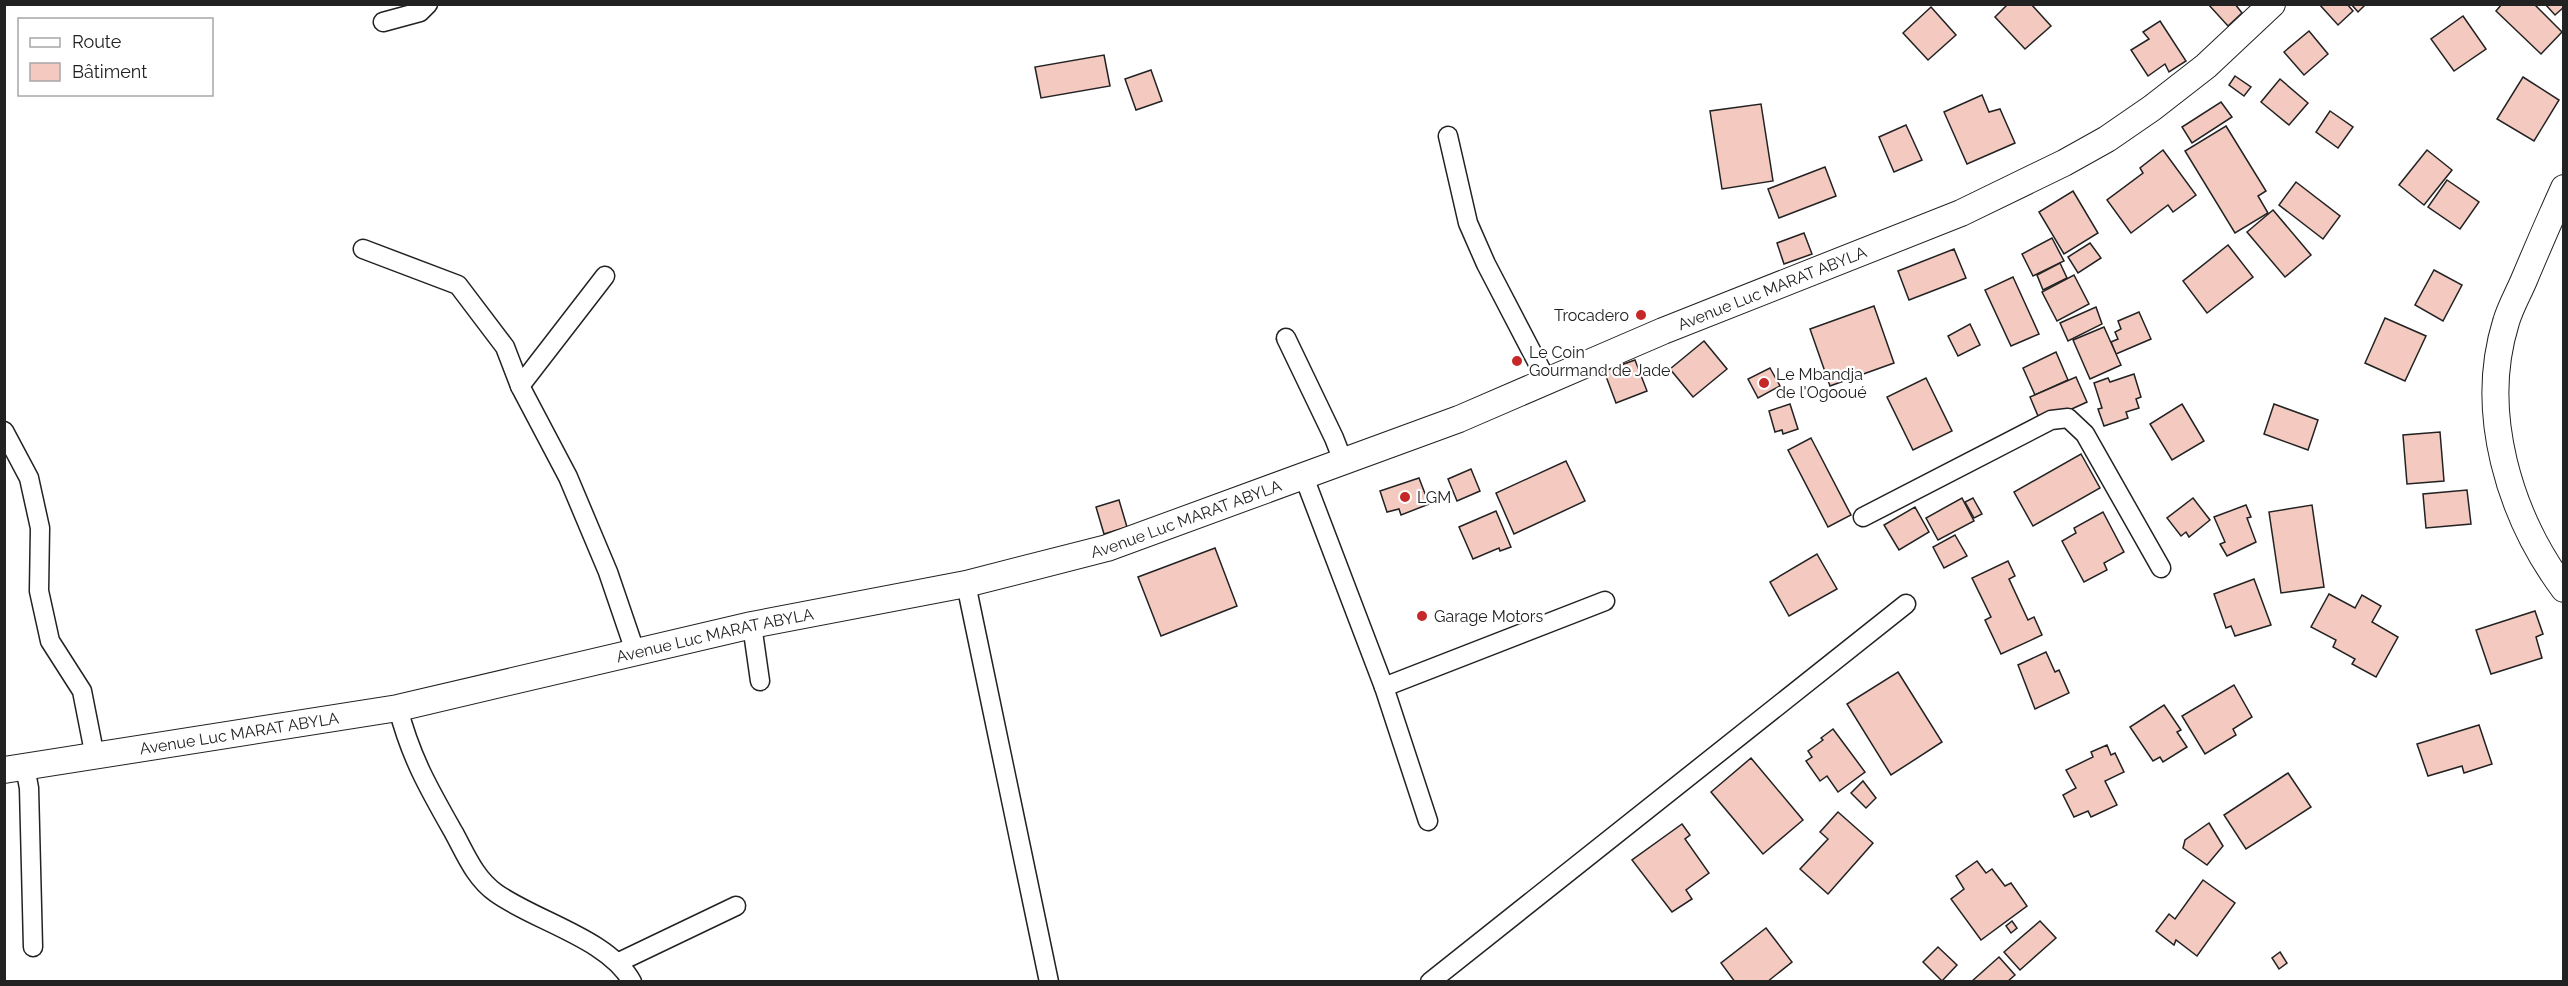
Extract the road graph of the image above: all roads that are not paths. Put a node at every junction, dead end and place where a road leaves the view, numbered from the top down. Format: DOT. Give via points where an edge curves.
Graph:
graph roads {
  1 [pos="428,4"];
  2 [pos="2272,4"];
  3 [pos="383,22"];
  4 [pos="1448,136"];
  5 [pos="2564,188"];
  6 [pos="363,249"];
  7 [pos="605,276"];
  8 [pos="1286,338"];
  9 [pos="1546,381"];
  10 [pos="520,386"];
  11 [pos="4,431"];
  12 [pos="1343,461"];
  13 [pos="1304,477"];
  14 [pos="1863,517"];
  15 [pos="2161,568"];
  16 [pos="966,584"];
  17 [pos="2564,589"];
  18 [pos="1605,601"];
  19 [pos="1906,604"];
  20 [pos="752,626"];
  21 [pos="636,654"];
  22 [pos="760,681"];
  23 [pos="1384,687"];
  24 [pos="398,708"];
  25 [pos="95,757"];
  26 [pos="14,768"];
  27 [pos="1428,821"];
  28 [pos="736,906"];
  29 [pos="33,947"];
  30 [pos="619,962"];
  31 [pos="632,981"];
  32 [pos="1049,981"];
  33 [pos="1430,981"];
  1 -- 3 [label="street" via="420,12"];
  2 -- 9 [label="street, Avenue Luc MARAT ABYLA" via="2152,108 2064,163 1961,213"];
  4 -- 9 [label="street" via="1468,223"];
  5 -- 17 [label="street" via="2506,322 2496,375 2497,421 2510,485 2526,524"];
  6 -- 10 [label="street" via="458,285 505,346"];
  7 -- 10 [label="street"];
  8 -- 12 [label="street"];
  9 -- 12 [label="street, Avenue Luc MARAT ABYLA" via="1459,419"];
  10 -- 21 [label="street" via="568,477 608,572"];
  11 -- 25 [label="street" via="29,478 40,528 39,591 50,641 82,690"];
  12 -- 13 [label="street, Avenue Luc MARAT ABYLA"];
  13 -- 16 [label="street, Avenue Luc MARAT ABYLA" via="1107,548"];
  13 -- 23 [label="street"];
  14 -- 15 [label="street" via="2051,420 2068,418 2085,434"];
  16 -- 20 [label="street, Avenue Luc MARAT ABYLA"];
  16 -- 32 [label="street"];
  18 -- 23 [label="street"];
  19 -- 33 [label="street"];
  20 -- 21 [label="street, Avenue Luc MARAT ABYLA"];
  20 -- 22 [label="street"];
  21 -- 24 [label="street, Avenue Luc MARAT ABYLA"];
  23 -- 27 [label="street"];
  24 -- 25 [label="street, Avenue Luc MARAT ABYLA"];
  24 -- 30 [label="street" via="418,770 477,876 496,893"];
  25 -- 26 [label="street, Avenue Luc MARAT ABYLA"];
  26 -- 29 [label="street" via="29,789"];
  28 -- 30 [label="street"];
  30 -- 31 [label="street"];
}
